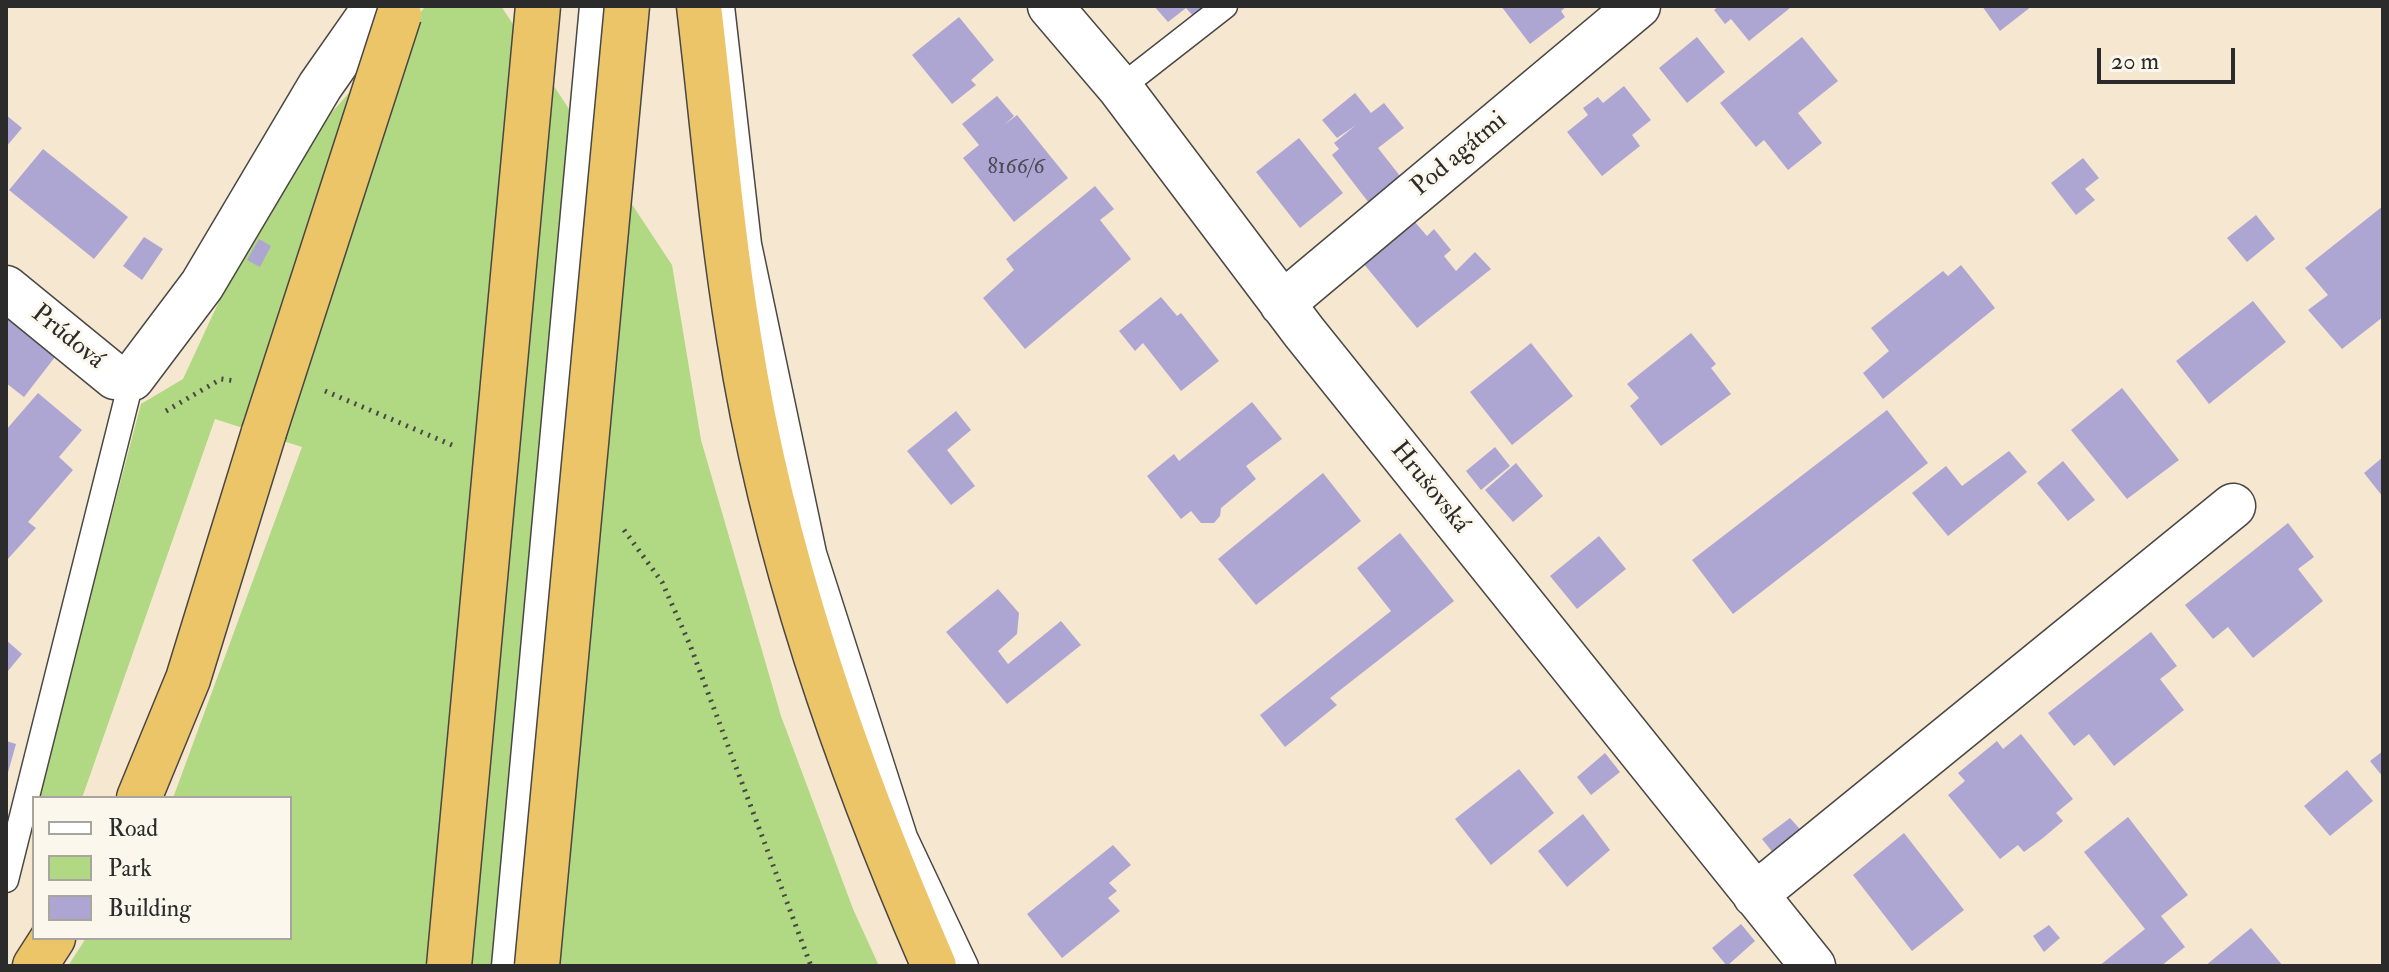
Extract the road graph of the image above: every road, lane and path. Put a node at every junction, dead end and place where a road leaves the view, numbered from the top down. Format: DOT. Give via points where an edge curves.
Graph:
graph roads {
  1 [pos="376,6"];
  2 [pos="401,6"];
  3 [pos="538,6"];
  4 [pos="592,6"];
  5 [pos="627,6"];
  6 [pos="699,6"];
  7 [pos="722,6"];
  8 [pos="1050,6"];
  9 [pos="1225,6"];
  10 [pos="1638,6"];
  11 [pos="1120,88"];
  12 [pos="6,288"];
  13 [pos="1282,304"];
  14 [pos="132,378"];
  15 [pos="2233,506"];
  16 [pos="140,796"];
  17 [pos="6,880"];
  18 [pos="1755,895"];
  19 [pos="449,966"];
  20 [pos="504,966"];
  21 [pos="537,966"];
  22 [pos="934,966"];
  23 [pos="966,966"];
  24 [pos="1813,966"];
  1 -- 14 [label="street" via="320,86 202,285"];
  2 -- 16 [label="highway, bridge" via="188,679"];
  3 -- 19 [label="highway, bridge"];
  4 -- 20 [label="lane"];
  5 -- 21 [label="highway, bridge"];
  6 -- 22 [label="highway" via="739,338 775,516 809,642"];
  7 -- 23 [label="lane" via="749,244 814,553 905,837"];
  8 -- 11 [label="street, Hrušovská"];
  9 -- 11 [label="lane"];
  10 -- 13 [label="street, Pod agátmi"];
  11 -- 13 [label="street, Hrušovská"];
  12 -- 14 [label="street, Prúdová" via="115,377"];
  13 -- 18 [label="street, Hrušovská"];
  14 -- 17 [label="lane"];
  15 -- 18 [label="street"];
  18 -- 24 [label="street, Hrušovská"];
}
